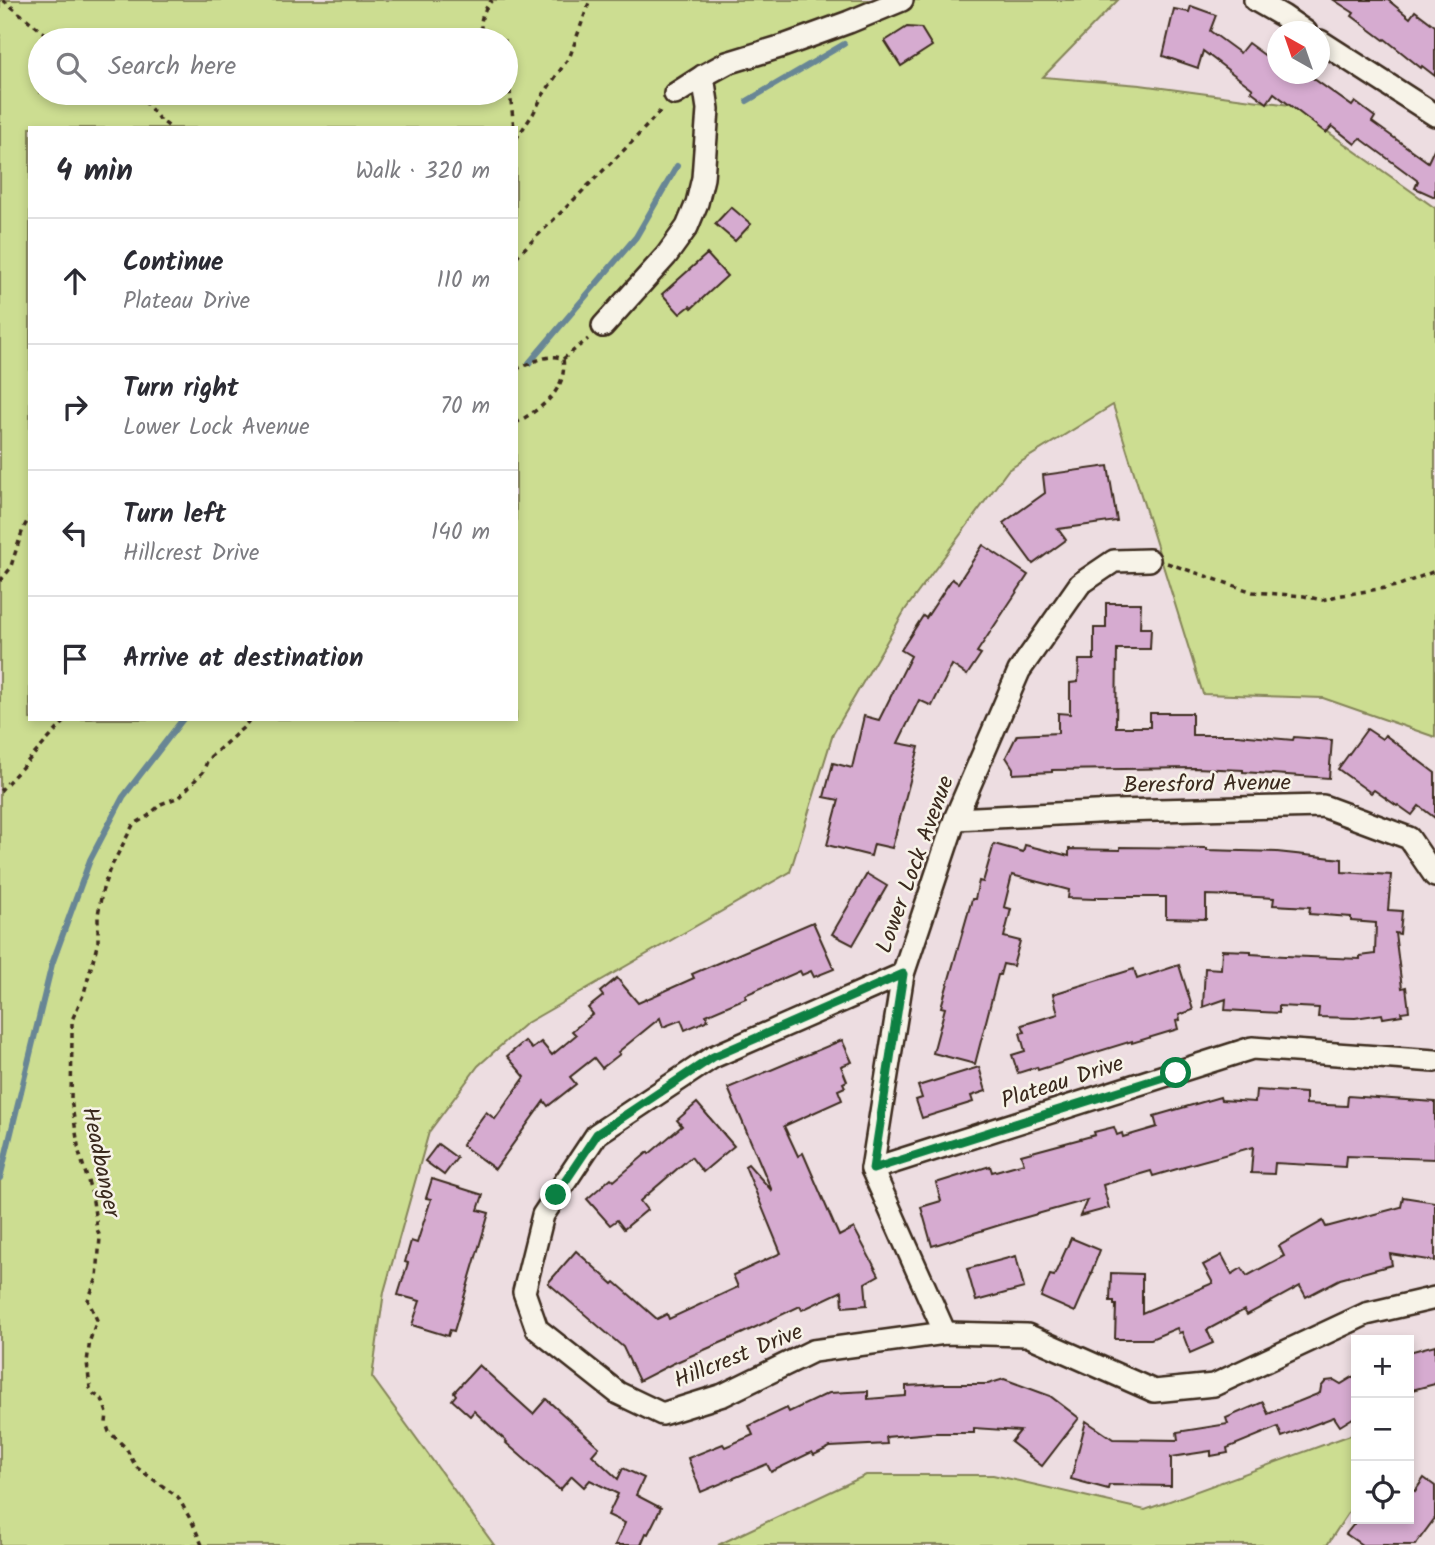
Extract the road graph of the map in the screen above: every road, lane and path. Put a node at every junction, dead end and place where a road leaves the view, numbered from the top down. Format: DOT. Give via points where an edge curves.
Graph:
graph roads {
  1 [pos="3,0"];
  2 [pos="492,0"];
  3 [pos="590,0"];
  4 [pos="902,0"];
  5 [pos="1255,0"];
  6 [pos="1290,21"];
  7 [pos="38,28"];
  8 [pos="480,28"];
  9 [pos="1330,47"];
  10 [pos="703,76"];
  11 [pos="675,94"];
  12 [pos="148,105"];
  13 [pos="511,105"];
  14 [pos="1435,115"];
  15 [pos="168,126"];
  16 [pos="514,126"];
  17 [pos="518,136"];
  18 [pos="518,255"];
  19 [pos="603,326"];
  20 [pos="563,359"];
  21 [pos="518,368"];
  22 [pos="518,422"];
  23 [pos="28,520"];
  24 [pos="1149,560"];
  25 [pos="1435,571"];
  26 [pos="0,581"];
  27 [pos="65,721"];
  28 [pos="248,721"];
  29 [pos="0,791"];
  30 [pos="955,819"];
  31 [pos="1435,876"];
  32 [pos="903,974"];
  33 [pos="1435,1062"];
  34 [pos="873,1169"];
  35 [pos="1435,1298"];
  36 [pos="945,1333"];
  37 [pos="202,1545"];
  1 -- 7 [label="path"];
  2 -- 8 [label="path" via="480,19"];
  3 -- 17 [label="path" via="570,56"];
  4 -- 10 [label="street"];
  5 -- 6 [label="street"];
  9 -- 14 [label="street"];
  10 -- 11 [label="street"];
  10 -- 19 [label="street" via="708,109 697,203 666,256"];
  11 -- 18 [label="path"];
  12 -- 15 [label="path"];
  13 -- 16 [label="path"];
  19 -- 20 [label="path"];
  20 -- 21 [label="path" via="548,356"];
  20 -- 22 [label="path" via="561,384 536,411"];
  23 -- 26 [label="path" via="10,569"];
  24 -- 25 [label="path" via="1253,592 1322,600 1397,586"];
  24 -- 30 [label="street, Lower Lock Avenue" via="1114,561 1080,584 1019,671"];
  27 -- 29 [label="path"];
  28 -- 37 [label="path, Headbanger" via="208,759 203,772 179,797 161,804 134,825 118,851 102,892 92,968 72,1020 71,1099 100,1237 97,1278 88,1300 97,1320 87,1362 90,1388 102,1399 108,1432 126,1448 136,1468 178,1497"];
  30 -- 31 [label="street, Beresford Avenue" via="1323,806 1409,838"];
  30 -- 32 [label="street, Lower Lock Avenue"];
  32 -- 34 [label="street, Lower Lock Avenue"];
  32 -- 36 [label="street, Hillcrest Drive" via="713,1057 597,1134 542,1215 524,1292 537,1329 618,1394 662,1414 723,1395 813,1351"];
  33 -- 34 [label="street, Plateau Drive" via="1252,1048"];
  34 -- 36 [label="street"];
  35 -- 36 [label="street, Hillcrest Drive" via="1366,1314 1214,1385 1154,1391 1027,1335"];
}
